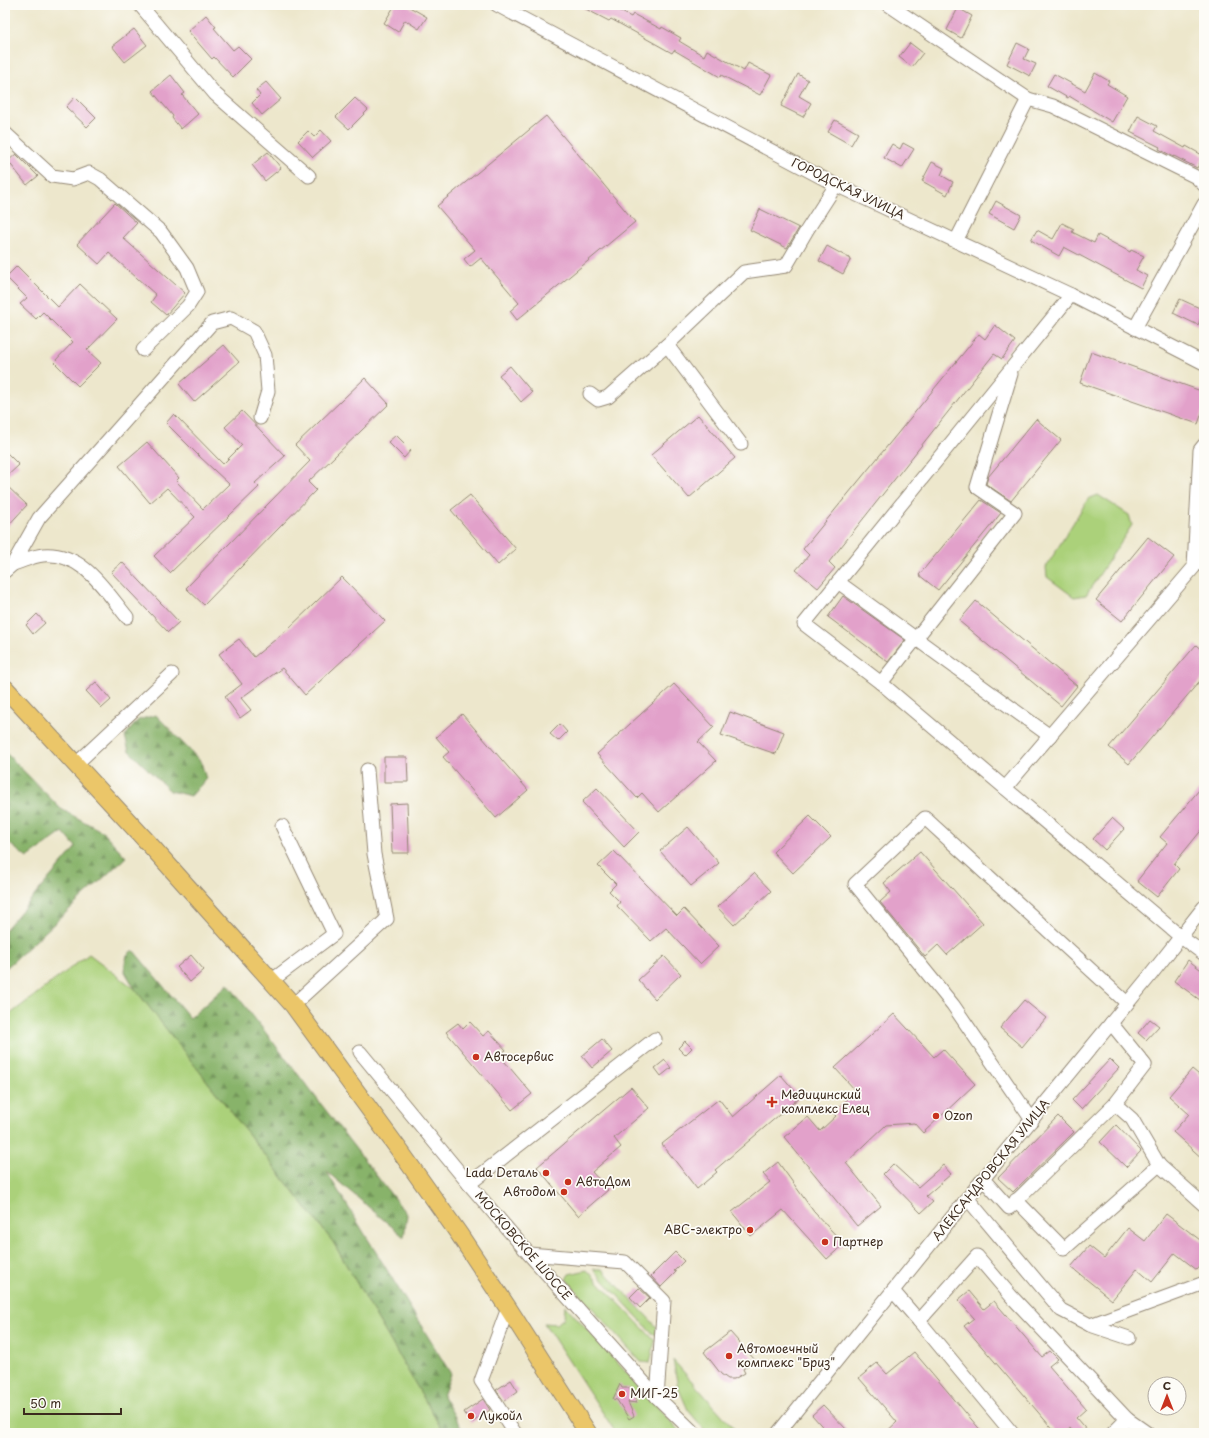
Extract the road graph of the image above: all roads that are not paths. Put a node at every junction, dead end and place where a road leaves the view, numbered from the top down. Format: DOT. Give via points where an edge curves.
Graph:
graph roads {
  1 [pos="140,5"];
  2 [pos="889,5"];
  3 [pos="503,7"];
  4 [pos="1028,99"];
  5 [pos="5,133"];
  6 [pos="309,176"];
  7 [pos="836,185"];
  8 [pos="1204,185"];
  9 [pos="1204,204"];
  10 [pos="956,241"];
  11 [pos="1070,295"];
  12 [pos="1135,328"];
  13 [pos="667,345"];
  14 [pos="143,350"];
  15 [pos="1204,363"];
  16 [pos="1012,367"];
  17 [pos="590,394"];
  18 [pos="260,418"];
  19 [pos="741,444"];
  20 [pos="1204,445"];
  21 [pos="1200,532"];
  22 [pos="9,567"];
  23 [pos="838,582"];
  24 [pos="126,617"];
  25 [pos="916,639"];
  26 [pos="172,674"];
  27 [pos="880,683"];
  28 [pos="5,688"];
  29 [pos="1050,736"];
  30 [pos="75,765"];
  31 [pos="367,770"];
  32 [pos="1005,788"];
  33 [pos="282,826"];
  34 [pos="1204,907"];
  35 [pos="1180,937"];
  36 [pos="1204,954"];
  37 [pos="271,981"];
  38 [pos="1127,1003"];
  39 [pos="293,1005"];
  40 [pos="1111,1023"];
  41 [pos="655,1039"];
  42 [pos="360,1052"];
  43 [pos="1115,1104"];
  44 [pos="1032,1120"];
  45 [pos="1159,1165"];
  46 [pos="983,1179"];
  47 [pos="469,1184"];
  48 [pos="967,1198"];
  49 [pos="1016,1200"];
  50 [pos="1204,1205"];
  51 [pos="529,1254"];
  52 [pos="1204,1284"];
  53 [pos="892,1291"];
  54 [pos="508,1308"];
  55 [pos="918,1321"];
  56 [pos="1090,1325"];
  57 [pos="1129,1338"];
  58 [pos="657,1397"];
  59 [pos="1127,1419"];
  60 [pos="515,1433"];
  61 [pos="588,1433"];
  62 [pos="694,1433"];
  63 [pos="778,1433"];
  64 [pos="1012,1433"];
  65 [pos="1113,1433"];
  66 [pos="1147,1433"];
  1 -- 6 [label="street" via="215,94"];
  2 -- 4 [label="street"];
  3 -- 7 [label="street, ГОРОДСКАЯ УЛИЦА"];
  4 -- 8 [label="street" via="1053,106 1196,177"];
  4 -- 10 [label="street"];
  5 -- 14 [label="street" via="52,176 73,179 89,172 100,179 161,232 187,268 197,292 188,306"];
  7 -- 10 [label="street, ГОРОДСКАЯ УЛИЦА"];
  7 -- 13 [label="street" via="786,266 744,272"];
  9 -- 12 [label="street"];
  10 -- 11 [label="street, ГОРОДСКАЯ УЛИЦА"];
  11 -- 12 [label="street, ГОРОДСКАЯ УЛИЦА"];
  11 -- 16 [label="street"];
  12 -- 15 [label="street, ГОРОДСКАЯ УЛИЦА"];
  13 -- 17 [label="street" via="608,397 598,400"];
  13 -- 19 [label="street"];
  16 -- 23 [label="street"];
  16 -- 25 [label="street" via="978,487 1015,513"];
  18 -- 22 [label="street" via="268,391 265,355 254,331 232,318 212,322 40,518"];
  20 -- 21 [label="street" via="1200,450"];
  21 -- 29 [label="street" via="1194,567"];
  22 -- 24 [label="street" via="42,555 59,555 76,562 90,572"];
  23 -- 25 [label="street"];
  23 -- 27 [label="street" via="804,624"];
  25 -- 27 [label="street"];
  25 -- 29 [label="street"];
  26 -- 30 [label="street"];
  27 -- 32 [label="street"];
  28 -- 30 [label="main road"];
  29 -- 32 [label="street"];
  30 -- 37 [label="main road"];
  31 -- 39 [label="street" via="374,854 387,919"];
  32 -- 35 [label="street"];
  33 -- 37 [label="street" via="334,934"];
  34 -- 35 [label="street, АЛЕКСАНДРОВСКАЯ УЛИЦА"];
  35 -- 36 [label="street"];
  35 -- 38 [label="street, АЛЕКСАНДРОВСКАЯ УЛИЦА"];
  37 -- 39 [label="main road"];
  38 -- 40 [label="street, АЛЕКСАНДРОВСКАЯ УЛИЦА"];
  38 -- 44 [label="street" via="925,818 855,884 952,1004"];
  39 -- 54 [label="main road" via="459,1234"];
  40 -- 43 [label="street" via="1145,1065"];
  40 -- 44 [label="street, АЛЕКСАНДРОВСКАЯ УЛИЦА"];
  41 -- 47 [label="street"];
  42 -- 47 [label="street, МОСКОВСКОЕ ШОССЕ"];
  43 -- 45 [label="street" via="1132,1119"];
  43 -- 49 [label="street"];
  44 -- 46 [label="street, АЛЕКСАНДРОВСКАЯ УЛИЦА"];
  45 -- 49 [label="street" via="1064,1249"];
  45 -- 50 [label="street"];
  46 -- 48 [label="street, АЛЕКСАНДРОВСКАЯ УЛИЦА"];
  46 -- 49 [label="street" via="1009,1208"];
  47 -- 51 [label="street, МОСКОВСКОЕ ШОССЕ"];
  48 -- 53 [label="street, АЛЕКСАНДРОВСКАЯ УЛИЦА"];
  48 -- 56 [label="street" via="1061,1310"];
  51 -- 58 [label="street, МОСКОВСКОЕ ШОССЕ"];
  51 -- 58 [label="street" via="625,1262 664,1301"];
  52 -- 56 [label="street"];
  53 -- 55 [label="street"];
  53 -- 63 [label="street, АЛЕКСАНДРОВСКАЯ УЛИЦА"];
  54 -- 60 [label="street" via="481,1381"];
  54 -- 61 [label="main road"];
  55 -- 59 [label="street" via="977,1256 1011,1296"];
  55 -- 64 [label="street"];
  56 -- 57 [label="street"];
  58 -- 62 [label="street, МОСКОВСКОЕ ШОССЕ"];
  59 -- 65 [label="street"];
  59 -- 66 [label="street"];
}
